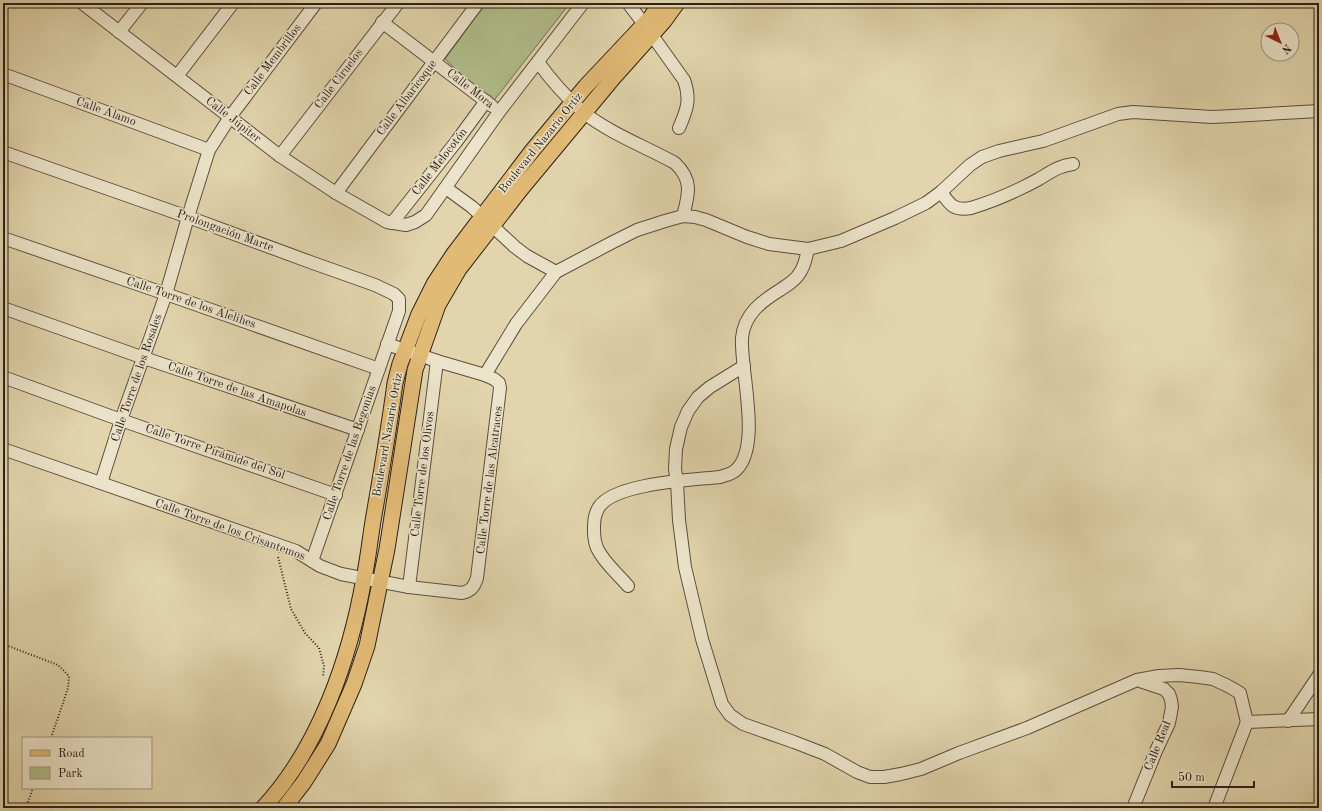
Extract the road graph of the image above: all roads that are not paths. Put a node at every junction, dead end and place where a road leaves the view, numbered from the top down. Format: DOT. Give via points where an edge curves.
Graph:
graph roads {
  1 [pos="82,3"];
  2 [pos="142,3"];
  3 [pos="233,3"];
  4 [pos="316,3"];
  5 [pos="398,3"];
  6 [pos="478,3"];
  7 [pos="583,3"];
  8 [pos="628,3"];
  9 [pos="660,3"];
  10 [pos="677,3"];
  11 [pos="382,22"];
  12 [pos="648,30"];
  13 [pos="120,32"];
  14 [pos="434,61"];
  15 [pos="538,62"];
  16 [pos="3,74"];
  17 [pos="177,76"];
  18 [pos="486,101"];
  19 [pos="572,102"];
  20 [pos="1319,111"];
  21 [pos="499,112"];
  22 [pos="584,113"];
  23 [pos="230,117"];
  24 [pos="679,128"];
  25 [pos="209,150"];
  26 [pos="3,152"];
  27 [pos="280,156"];
  28 [pos="1072,164"];
  29 [pos="446,188"];
  30 [pos="941,192"];
  31 [pos="336,193"];
  32 [pos="683,216"];
  33 [pos="188,217"];
  34 [pos="487,221"];
  35 [pos="392,223"];
  36 [pos="3,238"];
  37 [pos="808,249"];
  38 [pos="556,272"];
  39 [pos="166,294"];
  40 [pos="3,308"];
  41 [pos="387,344"];
  42 [pos="412,353"];
  43 [pos="144,358"];
  44 [pos="437,361"];
  45 [pos="744,366"];
  46 [pos="378,369"];
  47 [pos="485,375"];
  48 [pos="3,377"];
  49 [pos="121,420"];
  50 [pos="358,430"];
  51 [pos="3,449"];
  52 [pos="677,482"];
  53 [pos="101,483"];
  54 [pos="336,495"];
  55 [pos="312,561"];
  56 [pos="478,578"];
  57 [pos="364,579"];
  58 [pos="381,582"];
  59 [pos="628,586"];
  60 [pos="409,587"];
  61 [pos="1319,676"];
  62 [pos="1137,680"];
  63 [pos="1319,720"];
  64 [pos="1288,721"];
  65 [pos="1247,722"];
  66 [pos="263,808"];
  67 [pos="284,808"];
  68 [pos="1134,808"];
  69 [pos="1214,808"];
  1 -- 13 [label="street, Calle Júpiter"];
  2 -- 13 [label="street"];
  3 -- 17 [label="street"];
  4 -- 23 [label="street, Calle Membrillos"];
  5 -- 11 [label="street, Calle Ciruelos"];
  6 -- 14 [label="street, Calle Albaricoque"];
  7 -- 15 [label="street"];
  8 -- 12 [label="street"];
  9 -- 12 [label="main road, Boulevard Nazario Ortiz" via="651,17"];
  10 -- 12 [label="main road, Boulevard Nazario Ortiz" via="664,21"];
  11 -- 14 [label="street, Calle Mora"];
  11 -- 27 [label="street, Calle Ciruelos"];
  12 -- 19 [label="main road, Boulevard Nazario Ortiz"];
  12 -- 22 [label="main road, Boulevard Nazario Ortiz"];
  12 -- 24 [label="street" via="684,80 688,100"];
  13 -- 17 [label="street, Calle Júpiter"];
  14 -- 18 [label="street, Calle Mora"];
  14 -- 31 [label="street, Calle Albaricoque"];
  15 -- 19 [label="street"];
  15 -- 21 [label="street"];
  16 -- 25 [label="street, Calle Álamo"];
  17 -- 23 [label="street, Calle Júpiter"];
  18 -- 21 [label="street, Calle Mora"];
  18 -- 35 [label="street, Calle Melocotón"];
  19 -- 22 [label="street"];
  19 -- 34 [label="main road, Boulevard Nazario Ortiz" via="532,151"];
  20 -- 30 [label="street" via="1212,117 1133,112 1118,114 1043,141 982,157"];
  21 -- 29 [label="street"];
  22 -- 32 [label="street" via="682,169 688,182"];
  22 -- 34 [label="main road, Boulevard Nazario Ortiz" via="521,189"];
  23 -- 25 [label="street, Calle Torre de los Rosales"];
  23 -- 27 [label="street, Calle Júpiter"];
  25 -- 33 [label="street, Calle Torre de los Rosales"];
  26 -- 33 [label="street, Prolongación Marte"];
  27 -- 31 [label="street, Calle Júpiter"];
  28 -- 30 [label="street" via="1058,168 1017,190 970,208 950,205"];
  29 -- 34 [label="street"];
  29 -- 35 [label="street" via="426,215 406,225"];
  30 -- 37 [label="street" via="926,203 895,218 841,241"];
  31 -- 35 [label="street, Calle Júpiter"];
  32 -- 37 [label="street" via="706,220 769,244"];
  32 -- 38 [label="street" via="637,230"];
  33 -- 39 [label="street, Calle Torre de los Rosales"];
  33 -- 41 [label="street, Prolongación Marte" via="394,294 399,299 399,311"];
  34 -- 38 [label="street" via="527,256"];
  34 -- 42 [label="main road, Boulevard Nazario Ortiz"];
  36 -- 39 [label="street, Calle Torre de los Alelihes"];
  37 -- 45 [label="street" via="804,267 798,276 760,303 748,319 742,336"];
  38 -- 47 [label="street" via="516,324"];
  39 -- 43 [label="street, Calle Torre de los Rosales"];
  39 -- 46 [label="street, Calle Torre de los Alelihes"];
  40 -- 43 [label="street, Calle Torre de las Amapolas"];
  41 -- 42 [label="street"];
  41 -- 46 [label="street, Calle Torre de las Begonias"];
  42 -- 44 [label="street"];
  42 -- 57 [label="main road, Boulevard Nazario Ortiz" via="395,383"];
  42 -- 58 [label="main road, Boulevard Nazario Ortiz" via="415,370"];
  43 -- 49 [label="street, Calle Torre de los Rosales"];
  43 -- 50 [label="street, Calle Torre de las Amapolas"];
  44 -- 47 [label="street"];
  44 -- 60 [label="street, Calle Torre de los Olivos"];
  45 -- 52 [label="street" via="710,387 698,397 688,412 681,427 676,449"];
  45 -- 52 [label="street" via="748,402 748,440 741,464 730,474 720,477"];
  46 -- 50 [label="street, Calle Torre de las Begonias"];
  47 -- 56 [label="street, Calle Torre de las Alcatraces" via="499,383 500,394"];
  48 -- 49 [label="street, Calle Torre Pirámide del Sol"];
  49 -- 53 [label="street, Calle Torre de los Rosales"];
  49 -- 54 [label="street, Calle Torre Pirámide del Sol"];
  50 -- 54 [label="street, Calle Torre de las Begonias"];
  51 -- 53 [label="street, Calle Torre de los Crisantemos"];
  52 -- 59 [label="street" via="623,491 599,507 594,519 597,548"];
  52 -- 62 [label="street" via="685,567 702,639 722,704 730,715 743,724 825,754 870,777 884,777 921,769 1027,728"];
  53 -- 55 [label="street, Calle Torre de los Crisantemos" via="296,551"];
  54 -- 55 [label="street, Calle Torre de las Begonias"];
  55 -- 57 [label="street, Calle Torre de los Crisantemos" via="333,572"];
  56 -- 60 [label="street, Calle Torre de los Crisantemos" via="471,590 462,593"];
  57 -- 58 [label="street, Calle Torre de los Crisantemos"];
  57 -- 66 [label="main road, Boulevard Nazario Ortiz" via="349,640 330,699 294,769"];
  58 -- 60 [label="street, Calle Torre de los Crisantemos"];
  58 -- 67 [label="main road, Boulevard Nazario Ortiz" via="367,646 341,716 328,744"];
  61 -- 64 [label="street"];
  62 -- 65 [label="street" via="1179,675 1213,679 1240,693"];
  62 -- 68 [label="street, Calle Real" via="1164,689 1172,700 1172,707 1169,723"];
  63 -- 64 [label="street"];
  64 -- 65 [label="street"];
  65 -- 69 [label="street"];
}
